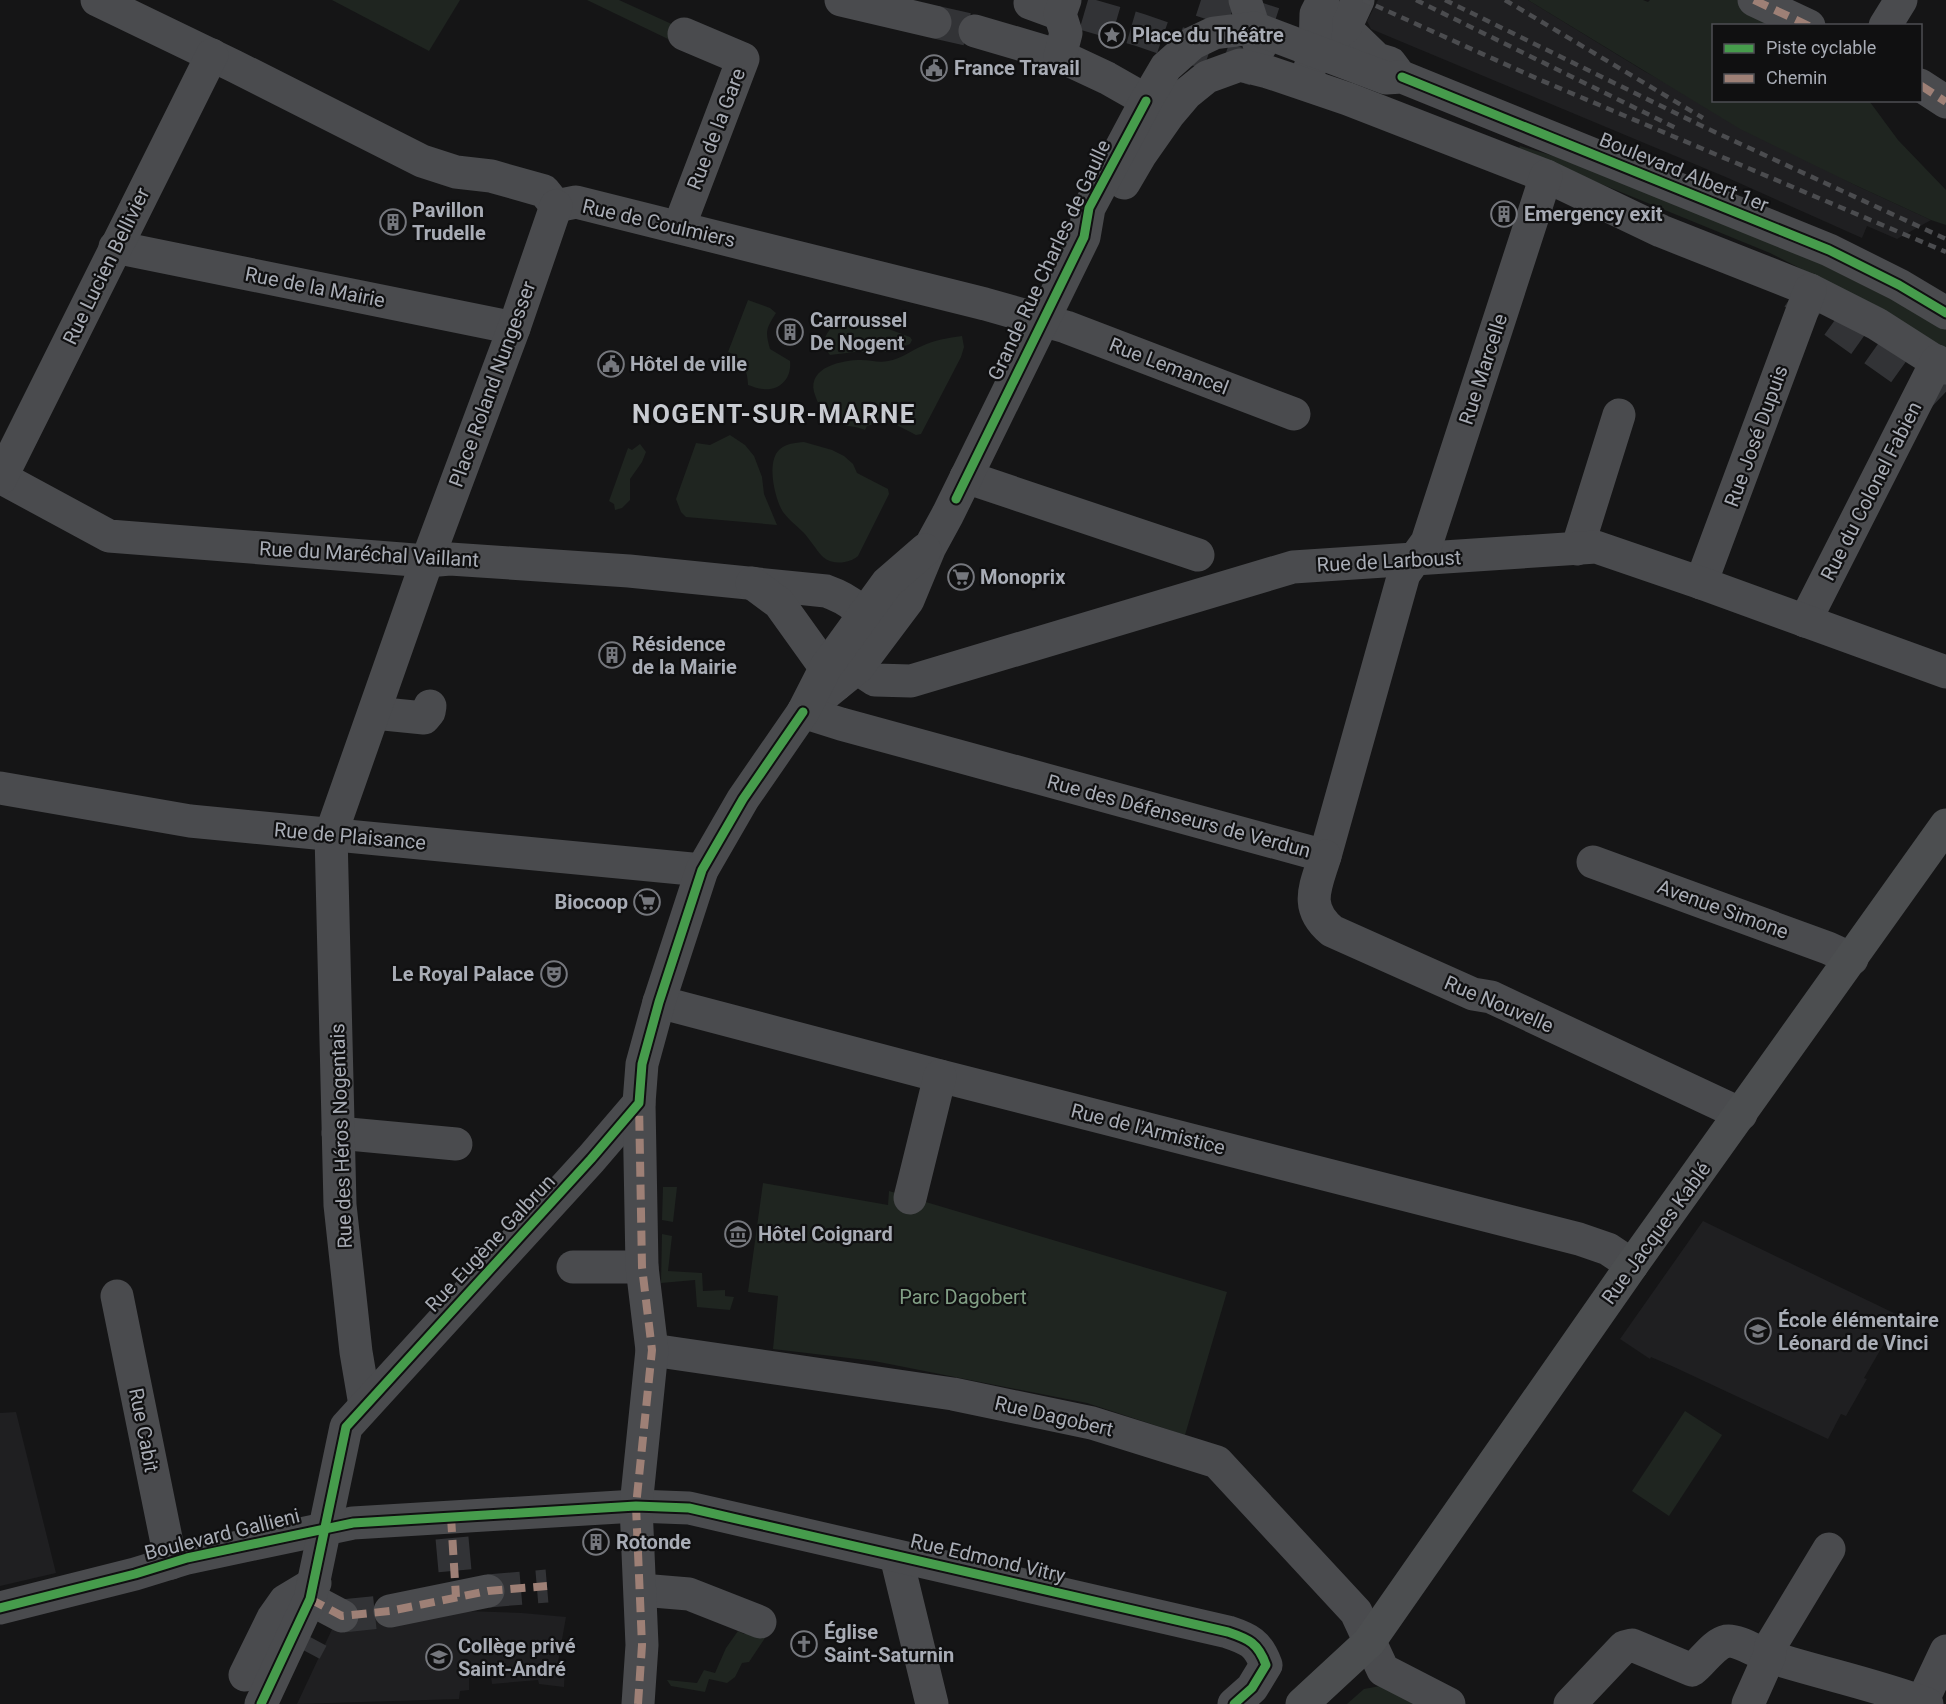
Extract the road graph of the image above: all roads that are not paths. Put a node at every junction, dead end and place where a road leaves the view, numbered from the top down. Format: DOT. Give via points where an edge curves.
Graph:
graph roads {
  1 [pos="97,0"];
  2 [pos="841,0"];
  3 [pos="1232,0"];
  4 [pos="1323,0"];
  5 [pos="1754,0"];
  6 [pos="1901,0"];
  7 [pos="1052,6"];
  8 [pos="1255,9"];
  9 [pos="1352,14"];
  10 [pos="935,22"];
  11 [pos="1805,24"];
  12 [pos="1886,24"];
  13 [pos="975,31"];
  14 [pos="1214,33"];
  15 [pos="684,34"];
  16 [pos="1315,51"];
  17 [pos="212,55"];
  18 [pos="1060,56"];
  19 [pos="1254,69"];
  20 [pos="1402,77"];
  21 [pos="1305,84"];
  22 [pos="1922,86"];
  23 [pos="1946,102"];
  24 [pos="1157,107"];
  25 [pos="1546,176"];
  26 [pos="556,206"];
  27 [pos="680,227"];
  28 [pos="115,247"];
  29 [pos="1810,290"];
  30 [pos="1946,313"];
  31 [pos="1044,320"];
  32 [pos="514,328"];
  33 [pos="1942,364"];
  34 [pos="1294,414"];
  35 [pos="1619,415"];
  36 [pos="0,477"];
  37 [pos="966,477"];
  38 [pos="1576,549"];
  39 [pos="1198,555"];
  40 [pos="1415,559"];
  41 [pos="427,561"];
  42 [pos="1701,583"];
  43 [pos="752,584"];
  44 [pos="1805,621"];
  45 [pos="871,627"];
  46 [pos="840,667"];
  47 [pos="1946,672"];
  48 [pos="430,706"];
  49 [pos="803,712"];
  50 [pos="374,713"];
  51 [pos="0,788"];
  52 [pos="1946,825"];
  53 [pos="331,834"];
  54 [pos="1325,856"];
  55 [pos="1593,862"];
  56 [pos="702,870"];
  57 [pos="1852,959"];
  58 [pos="659,1002"];
  59 [pos="940,1076"];
  60 [pos="639,1103"];
  61 [pos="1741,1114"];
  62 [pos="338,1133"];
  63 [pos="456,1144"];
  64 [pos="591,1159"];
  65 [pos="640,1184"];
  66 [pos="910,1198"];
  67 [pos="1632,1265"];
  68 [pos="573,1267"];
  69 [pos="642,1267"];
  70 [pos="117,1296"];
  71 [pos="652,1350"];
  72 [pos="365,1405"];
  73 [pos="636,1506"];
  74 [pos="448,1524"];
  75 [pos="326,1527"];
  76 [pos="360,1540"];
  77 [pos="1829,1549"];
  78 [pos="896,1556"];
  79 [pos="171,1563"];
  80 [pos="641,1590"];
  81 [pos="312,1591"];
  82 [pos="488,1591"];
  83 [pos="0,1608"];
  84 [pos="390,1611"];
  85 [pos="342,1616"];
  86 [pos="760,1622"];
  87 [pos="1369,1642"];
  88 [pos="305,1651"];
  89 [pos="1946,1651"];
  90 [pos="1769,1657"];
  91 [pos="245,1675"];
  92 [pos="1924,1703"];
  93 [pos="261,1704"];
  94 [pos="279,1704"];
  95 [pos="638,1704"];
  96 [pos="932,1704"];
  97 [pos="1234,1704"];
  98 [pos="1302,1704"];
  99 [pos="1449,1704"];
  100 [pos="1570,1704"];
  101 [pos="1748,1704"];
  1 -- 17 [label="street, Rue de Coulmiers"];
  2 -- 10 [label="street"];
  3 -- 14 [label="street"];
  4 -- 16 [label="street" via="1316,14"];
  5 -- 11 [label="street"];
  6 -- 12 [label="street"];
  7 -- 18 [label="street" via="1066,33"];
  8 -- 14 [label="street, Grande Rue Charles de Gaulle"];
  8 -- 16 [label="street, Boulevard Albert 1er"];
  8 -- 19 [label="street"];
  9 -- 16 [label="street"];
  9 -- 20 [label="street, Boulevard Albert 1er" via="1377,59 1389,63"];
  13 -- 18 [label="street"];
  14 -- 24 [label="street, Grande Rue Charles de Gaulle" via="1193,43 1166,67"];
  15 -- 27 [label="street, Rue de la Gare" via="743,59"];
  16 -- 20 [label="street, Boulevard Albert 1er" via="1386,78"];
  16 -- 21 [label="street"];
  17 -- 26 [label="street, Rue de Coulmiers" via="422,161 544,191"];
  17 -- 28 [label="street, Rue Lucien Bellivier"];
  18 -- 24 [label="street"];
  19 -- 21 [label="street"];
  19 -- 24 [label="street, Grande Rue Charles de Gaulle" via="1207,77 1186,94"];
  20 -- 30 [label="street, Boulevard Albert 1er" via="1829,250"];
  21 -- 25 [label="street"];
  22 -- 23 [label="street"];
  24 -- 31 [label="street, Grande Rue Charles de Gaulle" via="1089,208 1084,237"];
  25 -- 29 [label="street" via="1661,231"];
  25 -- 40 [label="street, Rue Marcelle" via="1426,542"];
  26 -- 27 [label="street, Rue de Coulmiers" via="576,202"];
  26 -- 32 [label="street, Place Roland Nungesser"];
  27 -- 31 [label="street, Rue de Coulmiers"];
  28 -- 32 [label="street, Rue de la Mairie"];
  28 -- 36 [label="street, Rue Lucien Bellivier"];
  29 -- 33 [label="street"];
  29 -- 42 [label="street, Rue José Dupuis"];
  31 -- 34 [label="street, Rue Lemancel"];
  31 -- 37 [label="street, Grande Rue Charles de Gaulle"];
  32 -- 41 [label="street, Place Roland Nungesser"];
  33 -- 44 [label="street, Rue du Colonel Fabien"];
  35 -- 38 [label="street"];
  36 -- 41 [label="street, Rue du Maréchal Vaillant" via="109,536"];
  37 -- 39 [label="street"];
  37 -- 45 [label="street, Grande Rue Charles de Gaulle" via="908,600"];
  38 -- 40 [label="street, Rue de Larboust"];
  38 -- 42 [label="street, Rue de Larboust" via="1596,547"];
  40 -- 46 [label="street, Rue de Larboust" via="1293,567 911,681 875,680"];
  40 -- 54 [label="street, Rue des Défenseurs de Verdun" via="1404,574"];
  41 -- 43 [label="street, Rue du Maréchal Vaillant" via="450,559 629,571"];
  41 -- 50 [label="street, Rue des Héros Nogentais"];
  42 -- 44 [label="street, Rue de Larboust"];
  43 -- 45 [label="street, Rue du Maréchal Vaillant" via="826,591 847,599"];
  43 -- 46 [label="street, Rue du Maréchal Vaillant" via="779,603"];
  44 -- 47 [label="street, Rue de Larboust"];
  45 -- 46 [label="street, Grande Rue Charles de Gaulle"];
  46 -- 49 [label="street, Grande Rue Charles de Gaulle"];
  48 -- 50 [label="street" via="424,718"];
  49 -- 54 [label="street, Rue des Défenseurs de Verdun"];
  49 -- 56 [label="street, Grande Rue Charles de Gaulle" via="743,799"];
  50 -- 53 [label="street, Rue des Héros Nogentais"];
  51 -- 53 [label="street, Rue de Plaisance" via="190,821"];
  52 -- 57 [label="main road, Rue Jacques Kablé"];
  53 -- 56 [label="street, Rue de Plaisance"];
  53 -- 62 [label="street, Rue des Héros Nogentais"];
  54 -- 61 [label="street, Rue Nouvelle" via="1314,909 1332,931 1473,994 1491,998"];
  55 -- 57 [label="street, Avenue Simone"];
  56 -- 58 [label="street, Grande Rue Charles de Gaulle"];
  57 -- 61 [label="main road, Rue Jacques Kablé"];
  58 -- 59 [label="street, Rue de l'Armistice"];
  58 -- 60 [label="street, Grande Rue Charles de Gaulle" via="642,1064"];
  59 -- 66 [label="street"];
  59 -- 67 [label="street, Rue de l'Armistice" via="1579,1239 1608,1249"];
  60 -- 64 [label="street, Rue Eugène Galbrun"];
  60 -- 65 [label="street, Grande Rue Charles de Gaulle"];
  61 -- 67 [label="main road, Rue Jacques Kablé"];
  62 -- 63 [label="street"];
  62 -- 72 [label="street, Rue des Héros Nogentais" via="340,1204"];
  64 -- 65 [label="street" via="625,1171"];
  64 -- 72 [label="street, Rue Eugène Galbrun"];
  65 -- 69 [label="street, Grande Rue Charles de Gaulle"];
  67 -- 87 [label="main road, Rue Jacques Kablé"];
  68 -- 69 [label="street"];
  69 -- 71 [label="street, Grande Rue Charles de Gaulle"];
  70 -- 79 [label="street, Rue Cabit"];
  71 -- 73 [label="street, Grande Rue Charles de Gaulle"];
  71 -- 87 [label="street, Rue Dagobert" via="953,1394 1092,1423 1217,1462 1356,1612"];
  72 -- 75 [label="street" via="346,1427"];
  73 -- 74 [label="street, Boulevard Gallieni"];
  73 -- 78 [label="street, Rue Edmond Vitry" via="689,1508"];
  73 -- 80 [label="street, Grande Rue Charles de Gaulle"];
  74 -- 75 [label="street, Boulevard Gallieni" via="353,1523"];
  74 -- 76 [label="street" via="423,1534"];
  75 -- 79 [label="street, Boulevard Gallieni"];
  75 -- 81 [label="street"];
  77 -- 90 [label="street" via="1770,1645"];
  78 -- 96 [label="street"];
  78 -- 97 [label="street, Rue Edmond Vitry" via="1243,1637 1260,1649 1266,1665 1252,1688"];
  79 -- 83 [label="street, Boulevard Gallieni"];
  80 -- 86 [label="street" via="689,1594"];
  80 -- 95 [label="street, Grande Rue Charles de Gaulle"];
  81 -- 85 [label="street"];
  81 -- 91 [label="street" via="285,1601"];
  81 -- 93 [label="street"];
  82 -- 84 [label="street" via="456,1590"];
  87 -- 98 [label="main road, Rue Jacques Kablé"];
  87 -- 99 [label="street, Rue Dagobert" via="1383,1670"];
  88 -- 94 [label="street"];
  89 -- 92 [label="street"];
  90 -- 92 [label="street"];
  90 -- 100 [label="street" via="1731,1640 1723,1641 1692,1670 1632,1645 1624,1647"];
  90 -- 101 [label="street"];
}
